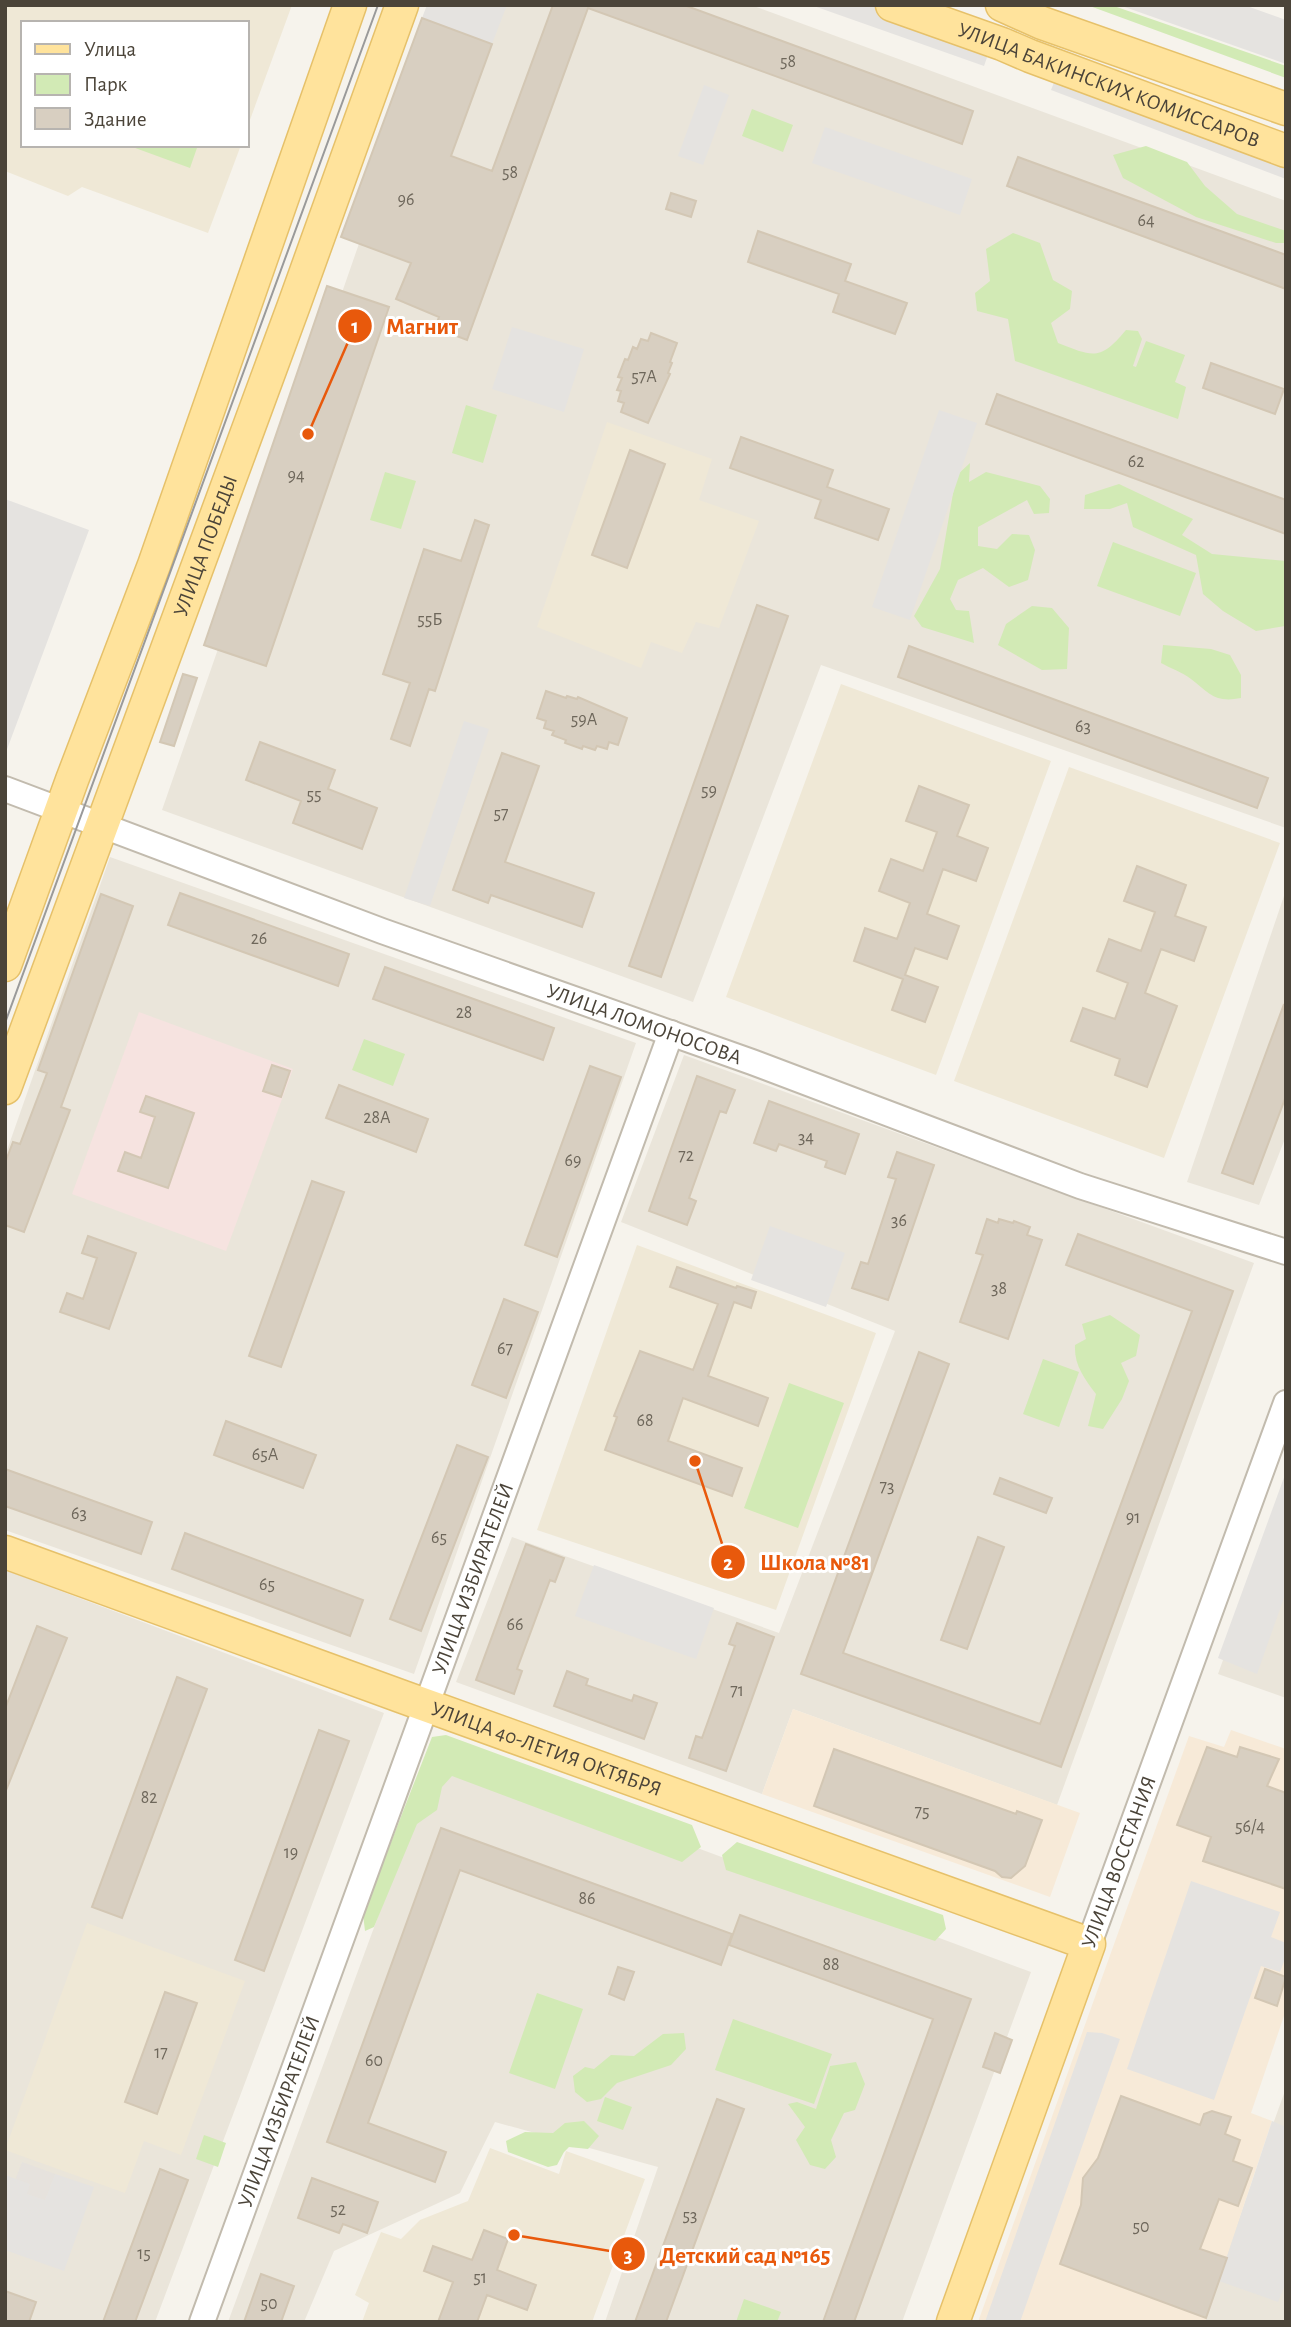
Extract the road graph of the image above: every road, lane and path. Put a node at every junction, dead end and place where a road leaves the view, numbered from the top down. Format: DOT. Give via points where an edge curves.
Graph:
graph roads {
  1 [pos="350,5"];
  2 [pos="402,5"];
  3 [pos="892,5"];
  4 [pos="1002,5"];
  5 [pos="1286,108"];
  6 [pos="1286,151"];
  7 [pos="5,789"];
  8 [pos="62,809"];
  9 [pos="103,824"];
  10 [pos="5,965"];
  11 [pos="671,1033"];
  12 [pos="5,1088"];
  13 [pos="1286,1252"];
  14 [pos="1286,1403"];
  15 [pos="5,1552"];
  16 [pos="426,1706"];
  17 [pos="1089,1944"];
  18 [pos="202,2322"];
  19 [pos="953,2322"];
  1 -- 8 [label="main road, УЛИЦА ПОБЕДЫ" via="154,565"];
  2 -- 9 [label="main road, УЛИЦА ПОБЕДЫ"];
  3 -- 6 [label="main road, УЛИЦА БАКИНСКИХ КОМИССАРОВ"];
  4 -- 5 [label="main road, УЛИЦА БАКИНСКИХ КОМИССАРОВ"];
  7 -- 8 [label="street, УЛИЦА ЛОМОНОСОВА"];
  8 -- 9 [label="street, УЛИЦА ЛОМОНОСОВА"];
  8 -- 10 [label="main road, УЛИЦА ПОБЕДЫ"];
  9 -- 11 [label="street, УЛИЦА ЛОМОНОСОВА"];
  9 -- 12 [label="main road, УЛИЦА ПОБЕДЫ"];
  11 -- 13 [label="street, УЛИЦА ЛОМОНОСОВА" via="1080,1186"];
  11 -- 16 [label="street, УЛИЦА ИЗБИРАТЕЛЕЙ"];
  14 -- 17 [label="street, УЛИЦА ВОССТАНИЯ"];
  15 -- 16 [label="main road, УЛИЦА 40-ЛЕТИЯ ОКТЯБРЯ"];
  16 -- 17 [label="main road, УЛИЦА 40-ЛЕТИЯ ОКТЯБРЯ"];
  16 -- 18 [label="street, УЛИЦА ИЗБИРАТЕЛЕЙ"];
  17 -- 19 [label="main road, УЛИЦА ВОССТАНИЯ"];
}
